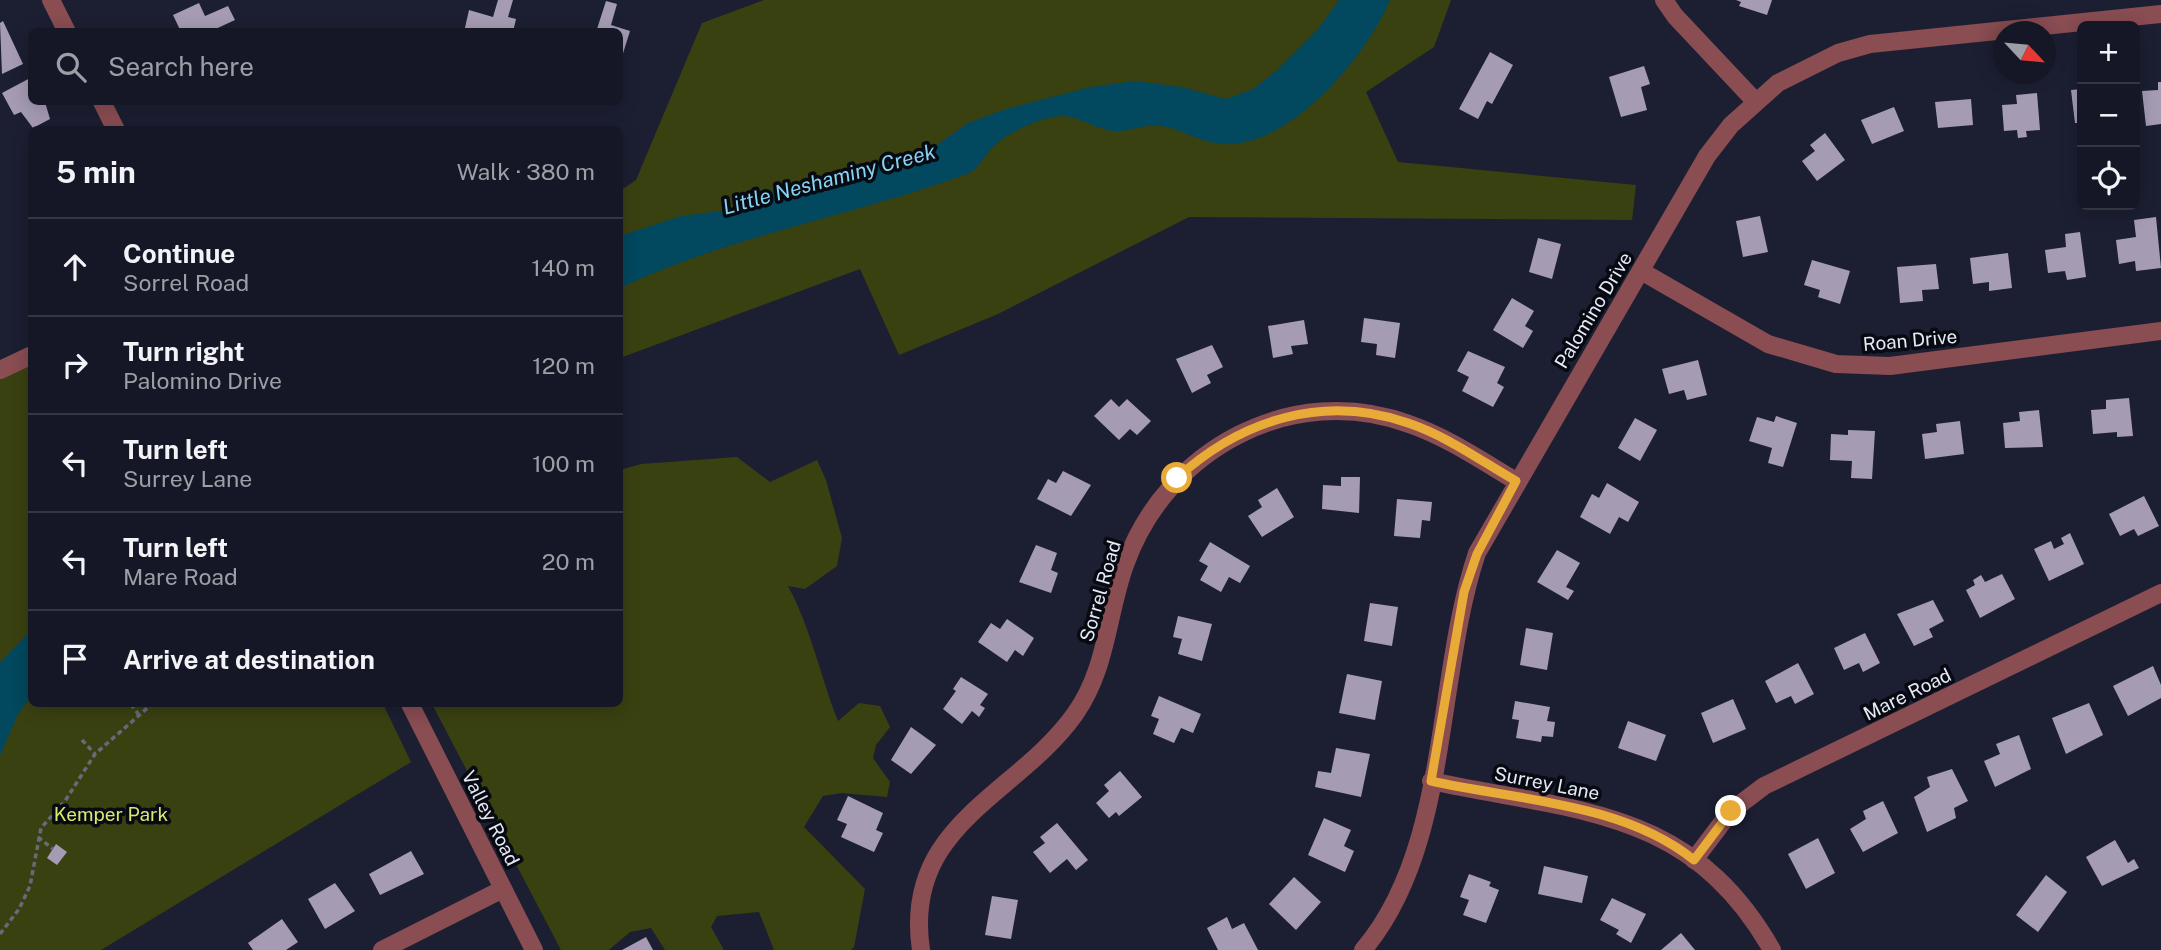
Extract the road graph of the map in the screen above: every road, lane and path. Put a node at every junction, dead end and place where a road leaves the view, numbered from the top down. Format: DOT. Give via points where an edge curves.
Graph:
graph roads {
  1 [pos="51,0"];
  2 [pos="1664,0"];
  3 [pos="2161,14"];
  4 [pos="65,28"];
  5 [pos="1755,102"];
  6 [pos="104,105"];
  7 [pos="115,126"];
  8 [pos="1641,271"];
  9 [pos="2161,331"];
  10 [pos="28,357"];
  11 [pos="0,370"];
  12 [pos="1516,481"];
  13 [pos="2161,593"];
  14 [pos="133,707"];
  15 [pos="148,707"];
  16 [pos="412,707"];
  17 [pos="139,715"];
  18 [pos="82,740"];
  19 [pos="95,754"];
  20 [pos="1431,781"];
  21 [pos="38,837"];
  22 [pos="53,849"];
  23 [pos="1694,860"];
  24 [pos="503,889"];
  25 [pos="0,934"];
  26 [pos="382,950"];
  27 [pos="534,950"];
  28 [pos="921,950"];
  29 [pos="1363,950"];
  30 [pos="1772,950"];
  1 -- 4 [label="street"];
  2 -- 5 [label="street"];
  3 -- 5 [label="street, Palomino Drive" via="1870,44 1807,66"];
  5 -- 8 [label="street, Palomino Drive" via="1707,156"];
  6 -- 7 [label="street"];
  8 -- 9 [label="street, Roan Drive" via="1768,344 1836,364 1890,366"];
  8 -- 12 [label="street, Palomino Drive"];
  10 -- 11 [label="street"];
  12 -- 20 [label="street, Palomino Drive" via="1477,554 1464,592"];
  12 -- 28 [label="street, Sorrel Road" via="1438,436 1408,423 1356,411 1302,412 1276,418 1197,460 1156,505 1138,535 1124,566 1103,654 1083,703 1050,744 972,810 937,855 923,896"];
  13 -- 23 [label="street, Mare Road" via="1764,786 1731,811"];
  14 -- 17 [label="path"];
  15 -- 17 [label="path"];
  16 -- 24 [label="street, Valley Road"];
  17 -- 19 [label="path"];
  18 -- 19 [label="path"];
  19 -- 21 [label="path"];
  20 -- 23 [label="street, Surrey Lane" via="1604,815 1656,835"];
  20 -- 29 [label="street, Palomino Drive" via="1411,869"];
  21 -- 22 [label="path"];
  21 -- 25 [label="path" via="30,886"];
  23 -- 30 [label="street, Surrey Lane" via="1734,896"];
  24 -- 26 [label="street"];
  24 -- 27 [label="street, Valley Road"];
}
